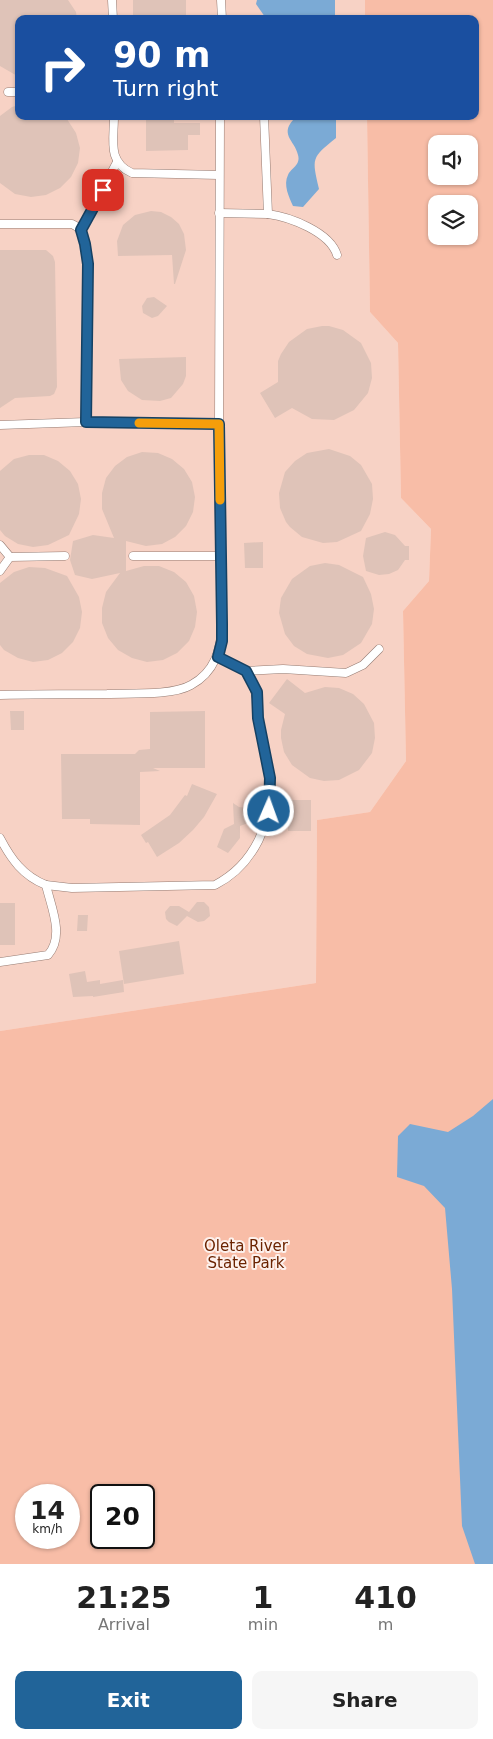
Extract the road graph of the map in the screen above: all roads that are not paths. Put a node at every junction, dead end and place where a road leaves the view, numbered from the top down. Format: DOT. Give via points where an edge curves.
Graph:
graph roads {
  1 [pos="112,0"];
  2 [pos="222,0"];
  3 [pos="112,15"];
  4 [pos="222,15"];
  5 [pos="8,92"];
  6 [pos="15,92"];
  7 [pos="114,120"];
  8 [pos="220,120"];
  9 [pos="264,120"];
  10 [pos="117,162"];
  11 [pos="219,175"];
  12 [pos="219,213"];
  13 [pos="268,214"];
  14 [pos="0,224"];
  15 [pos="81,230"];
  16 [pos="337,255"];
  17 [pos="86,422"];
  18 [pos="219,424"];
  19 [pos="0,425"];
  20 [pos="0,545"];
  21 [pos="65,556"];
  22 [pos="133,556"];
  23 [pos="221,556"];
  24 [pos="10,557"];
  25 [pos="0,571"];
  26 [pos="379,649"];
  27 [pos="218,657"];
  28 [pos="246,671"];
  29 [pos="0,695"];
  30 [pos="0,838"];
  31 [pos="46,885"];
  32 [pos="0,962"];
  1 -- 3 [label="lane"];
  2 -- 4 [label="lane"];
  5 -- 6 [label="lane"];
  7 -- 10 [label="lane"];
  8 -- 11 [label="lane"];
  9 -- 13 [label="lane"];
  10 -- 11 [label="lane" via="132,173"];
  10 -- 15 [label="lane"];
  11 -- 12 [label="lane"];
  12 -- 13 [label="lane"];
  12 -- 18 [label="lane"];
  13 -- 16 [label="lane" via="283,216 316,232 335,249"];
  14 -- 15 [label="lane" via="72,224"];
  15 -- 17 [label="lane" via="88,264"];
  17 -- 18 [label="lane"];
  17 -- 19 [label="lane"];
  18 -- 23 [label="lane"];
  20 -- 24 [label="lane"];
  21 -- 24 [label="lane"];
  22 -- 23 [label="lane"];
  23 -- 27 [label="lane" via="222,641"];
  24 -- 25 [label="lane"];
  26 -- 28 [label="lane" via="363,665 346,673 283,669"];
  27 -- 28 [label="lane"];
  27 -- 29 [label="lane" via="206,674 190,686 173,690"];
  28 -- 31 [label="lane" via="257,692 270,795 265,828 238,870 215,885 72,888"];
  30 -- 31 [label="lane" via="24,872"];
  31 -- 32 [label="lane" via="57,934 53,949 48,954"];
}
